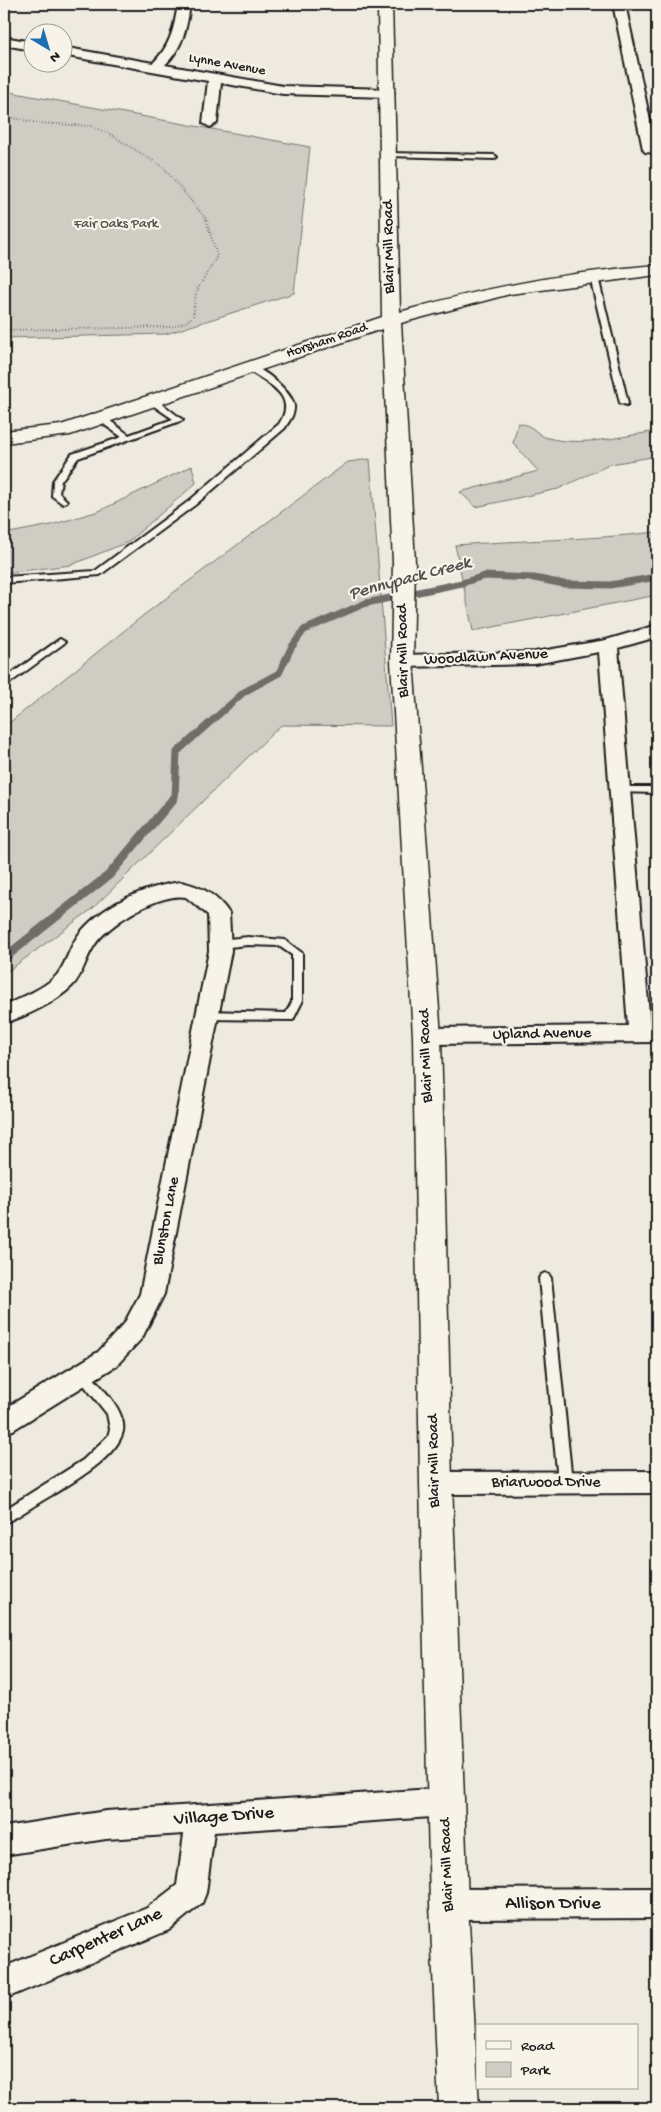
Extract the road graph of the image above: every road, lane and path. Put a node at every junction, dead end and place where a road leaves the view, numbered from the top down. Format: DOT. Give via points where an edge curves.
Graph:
graph roads {
  1 [pos="184,4"];
  2 [pos="385,4"];
  3 [pos="618,4"];
  4 [pos="4,41"];
  5 [pos="22,44"];
  6 [pos="72,53"];
  7 [pos="156,67"];
  8 [pos="215,79"];
  9 [pos="387,93"];
  10 [pos="4,116"];
  11 [pos="210,123"];
  12 [pos="654,149"];
  13 [pos="388,154"];
  14 [pos="494,157"];
  15 [pos="657,270"];
  16 [pos="594,277"];
  17 [pos="391,319"];
  18 [pos="4,330"];
  19 [pos="251,368"];
  20 [pos="154,402"];
  21 [pos="624,403"];
  22 [pos="102,419"];
  23 [pos="4,438"];
  24 [pos="128,438"];
  25 [pos="63,501"];
  26 [pos="4,580"];
  27 [pos="657,631"];
  28 [pos="60,642"];
  29 [pos="608,645"];
  30 [pos="402,662"];
  31 [pos="4,683"];
  32 [pos="620,790"];
  33 [pos="657,790"];
  34 [pos="220,948"];
  35 [pos="4,1015"];
  36 [pos="207,1015"];
  37 [pos="648,1034"];
  38 [pos="427,1036"];
  39 [pos="545,1278"];
  40 [pos="82,1375"];
  41 [pos="4,1422"];
  42 [pos="565,1482"];
  43 [pos="657,1482"];
  44 [pos="436,1483"];
  45 [pos="4,1517"];
  46 [pos="446,1802"];
  47 [pos="200,1819"];
  48 [pos="4,1841"];
  49 [pos="657,1903"];
  50 [pos="449,1904"];
  51 [pos="4,1983"];
  52 [pos="459,2108"];
  1 -- 7 [label="street" via="179,40 170,55"];
  2 -- 9 [label="main road, Blair Mill Road"];
  3 -- 12 [label="street"];
  4 -- 5 [label="street"];
  6 -- 7 [label="street, Lynne Avenue"];
  7 -- 8 [label="street, Lynne Avenue"];
  8 -- 9 [label="street, Lynne Avenue" via="283,90"];
  8 -- 11 [label="street"];
  9 -- 13 [label="main road, Blair Mill Road"];
  10 -- 18 [label="path" via="38,123 92,126 163,167 206,219 217,256 196,292 193,316 186,322 171,327"];
  13 -- 14 [label="lane"];
  13 -- 17 [label="main road, Blair Mill Road"];
  15 -- 16 [label="main road, Horsham Road"];
  16 -- 17 [label="main road, Horsham Road" via="490,293"];
  16 -- 21 [label="lane"];
  17 -- 19 [label="main road, Horsham Road"];
  17 -- 30 [label="main road, Blair Mill Road" via="404,562"];
  19 -- 20 [label="main road, Horsham Road"];
  19 -- 26 [label="lane" via="287,395 292,406 291,416 282,426 192,503 97,573"];
  20 -- 22 [label="main road, Horsham Road"];
  20 -- 24 [label="lane" via="179,420"];
  22 -- 23 [label="main road, Horsham Road" via="63,431"];
  22 -- 24 [label="lane"];
  24 -- 25 [label="lane" via="75,456 57,481 55,494"];
  27 -- 29 [label="street, Woodlawn Avenue"];
  28 -- 31 [label="lane"];
  29 -- 30 [label="street, Woodlawn Avenue" via="535,658"];
  29 -- 32 [label="street"];
  30 -- 38 [label="main road, Blair Mill Road"];
  32 -- 33 [label="lane"];
  32 -- 37 [label="street"];
  34 -- 35 [label="street, Blunston Lane" via="218,913 190,890 168,891 128,906 102,922 86,939 64,981"];
  34 -- 36 [label="street, Blunston Lane"];
  34 -- 36 [label="lane" via="248,941 281,943 297,953 297,1002 289,1017"];
  36 -- 40 [label="street, Blunston Lane" via="152,1294 133,1331 107,1359"];
  37 -- 38 [label="street, Upland Avenue"];
  38 -- 44 [label="main road, Blair Mill Road"];
  39 -- 42 [label="lane"];
  40 -- 41 [label="street, Blunston Lane"];
  40 -- 45 [label="lane" via="114,1413 118,1431 112,1444 84,1467"];
  42 -- 43 [label="street, Briarwood Drive"];
  42 -- 44 [label="street, Briarwood Drive"];
  44 -- 46 [label="main road, Blair Mill Road"];
  46 -- 47 [label="street, Village Drive"];
  46 -- 50 [label="main road, Blair Mill Road"];
  47 -- 48 [label="street, Village Drive" via="106,1825"];
  47 -- 51 [label="street, Carpenter Lane" via="191,1892 158,1919"];
  49 -- 50 [label="street, Allison Drive"];
  50 -- 52 [label="main road, Blair Mill Road"];
}
